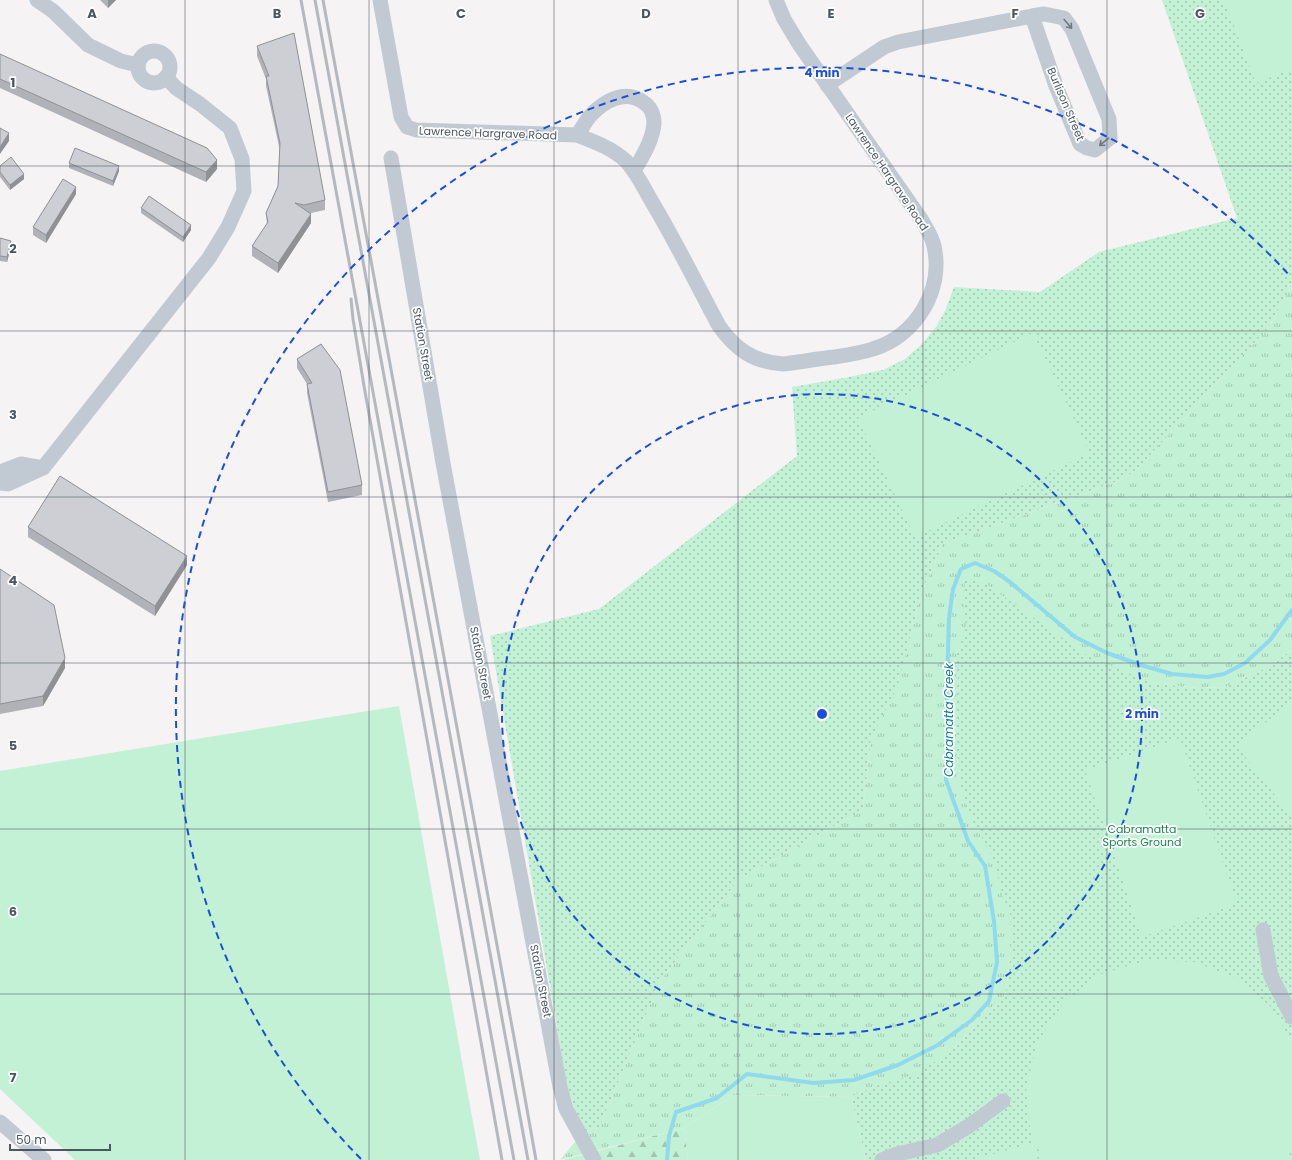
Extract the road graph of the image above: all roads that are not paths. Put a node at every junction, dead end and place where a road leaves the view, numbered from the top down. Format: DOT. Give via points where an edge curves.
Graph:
graph roads {
  1 [pos="37,0"];
  2 [pos="380,0"];
  3 [pos="776,0"];
  4 [pos="1032,16"];
  5 [pos="138,65"];
  6 [pos="166,77"];
  7 [pos="827,85"];
  8 [pos="578,136"];
  9 [pos="391,158"];
  10 [pos="634,171"];
  11 [pos="43,468"];
  12 [pos="0,472"];
  13 [pos="0,484"];
  14 [pos="1263,930"];
  15 [pos="1292,1017"];
  16 [pos="1003,1100"];
  17 [pos="0,1122"];
  18 [pos="44,1160"];
  19 [pos="594,1160"];
  20 [pos="882,1160"];
  1 -- 5 [label="street" via="53,11 88,45 120,61"];
  2 -- 8 [label="street, Lawrence Hargrave Road" via="401,117 407,127 416,130"];
  3 -- 7 [label="street, Lawrence Hargrave Road" via="784,19"];
  4 -- 4 [label="street, Burlison Street, one-way" via="1044,14 1064,18 1072,29 1109,119 1110,138 1095,150 1080,144 1056,86"];
  4 -- 7 [label="street, Burlison Street" via="898,42 884,47"];
  5 -- 6 [label="street" via="140,75 147,81 157,82"];
  5 -- 6 [label="street" via="147,53 152,51 162,54 170,67"];
  6 -- 11 [label="street" via="176,88 230,128 242,159 244,191 228,227 209,258"];
  7 -- 10 [label="street, Lawrence Hargrave Road" via="921,219 934,245 936,267 929,301 906,330 885,344 851,354 783,364 756,359 741,350 728,339 719,326"];
  8 -- 10 [label="street, Lawrence Hargrave Road" via="613,150"];
  8 -- 10 [label="street" via="591,115 611,100 620,96 638,98 650,108 654,123"];
  9 -- 19 [label="street, Station Street" via="445,471 560,1087 566,1109"];
  11 -- 12 [label="street" via="21,464"];
  11 -- 13 [label="street" via="8,484"];
  14 -- 15 [label="street" via="1271,976"];
  16 -- 20 [label="street" via="969,1126 937,1145"];
  17 -- 18 [label="street"];
}
